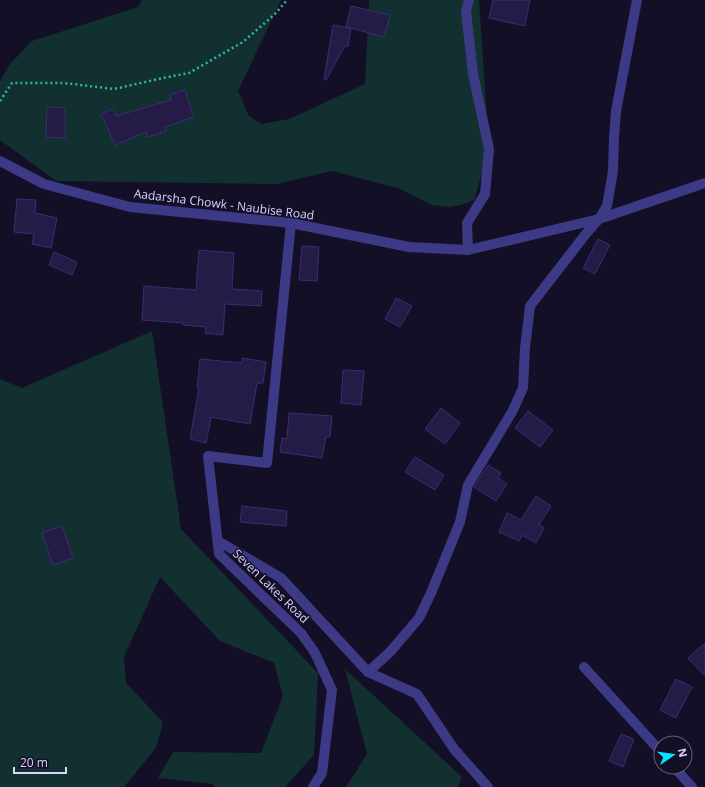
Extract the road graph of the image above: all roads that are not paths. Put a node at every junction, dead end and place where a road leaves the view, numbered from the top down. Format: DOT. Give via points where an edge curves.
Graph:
graph roads {
  1 [pos="469,0"];
  2 [pos="637,0"];
  3 [pos="0,161"];
  4 [pos="705,183"];
  5 [pos="599,219"];
  6 [pos="292,223"];
  7 [pos="468,250"];
  8 [pos="218,541"];
  9 [pos="584,667"];
  10 [pos="368,672"];
  11 [pos="653,743"];
  12 [pos="681,775"];
  13 [pos="313,787"];
  14 [pos="488,787"];
  15 [pos="692,787"];
  1 -- 7 [label="street" via="466,11 473,74 489,149 485,194 468,224"];
  2 -- 5 [label="street" via="616,111 614,171 607,206"];
  3 -- 6 [label="street, Aadarsha Chowk - Naubise Road" via="44,184 130,207"];
  4 -- 5 [label="street, Aadarsha Chowk - Naubise Road"];
  5 -- 7 [label="street, Aadarsha Chowk - Naubise Road"];
  5 -- 10 [label="street" via="530,306 524,348 524,388 468,485 460,522 419,618 390,652"];
  6 -- 7 [label="street, Aadarsha Chowk - Naubise Road" via="408,247"];
  6 -- 8 [label="street, Seven Lakes Road" via="267,463 208,456"];
  8 -- 10 [label="street" via="281,578"];
  8 -- 13 [label="street, Seven Lakes Road" via="219,554 301,633 315,653 332,690 322,773"];
  9 -- 11 [label="street"];
  10 -- 14 [label="street" via="417,694 454,749"];
  12 -- 15 [label="street"];
}
